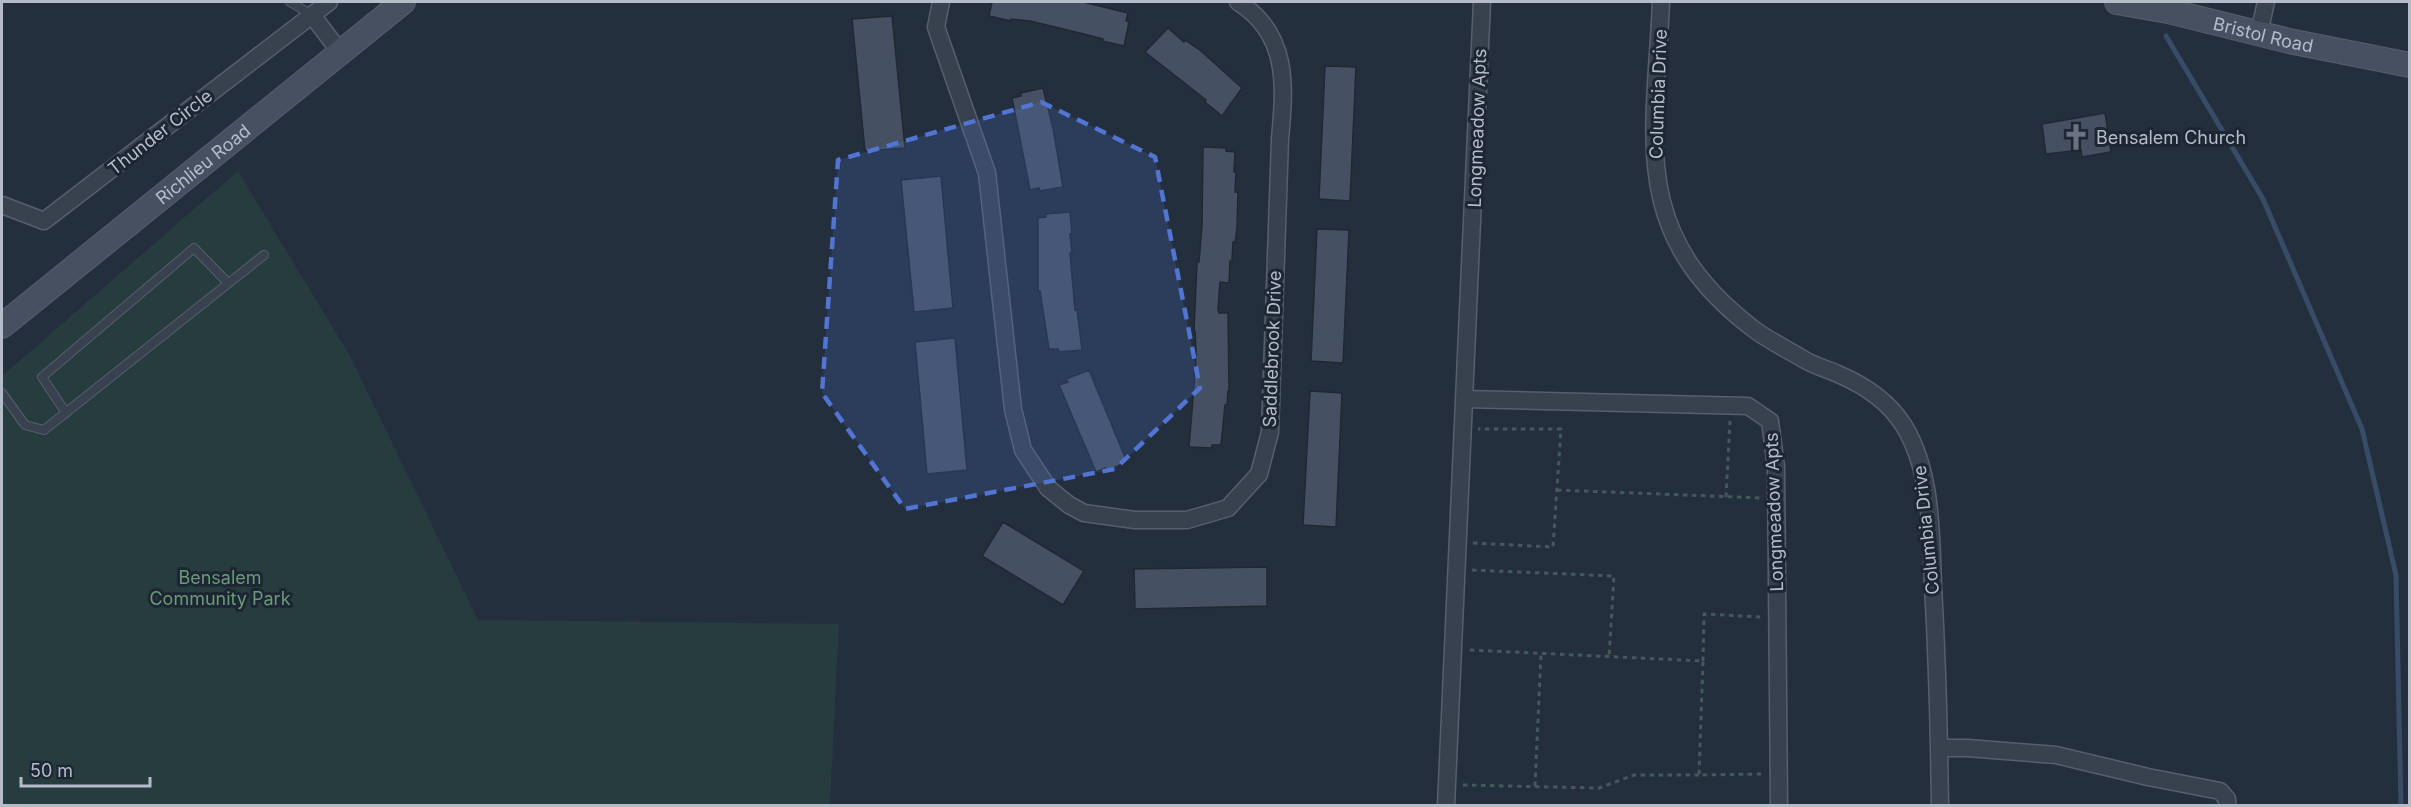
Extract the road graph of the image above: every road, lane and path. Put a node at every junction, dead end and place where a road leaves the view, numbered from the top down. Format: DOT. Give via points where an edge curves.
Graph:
graph roads {
  1 [pos="290,2"];
  2 [pos="330,2"];
  3 [pos="402,2"];
  4 [pos="941,2"];
  5 [pos="1238,2"];
  6 [pos="1482,2"];
  7 [pos="1661,2"];
  8 [pos="2117,2"];
  9 [pos="2266,2"];
  10 [pos="312,15"];
  11 [pos="2259,33"];
  12 [pos="340,52"];
  13 [pos="2409,65"];
  14 [pos="2,205"];
  15 [pos="264,255"];
  16 [pos="228,283"];
  17 [pos="2,326"];
  18 [pos="2,393"];
  19 [pos="1464,399"];
  20 [pos="1730,406"];
  21 [pos="66,413"];
  22 [pos="1464,429"];
  23 [pos="1557,490"];
  24 [pos="1726,497"];
  25 [pos="1776,498"];
  26 [pos="1459,542"];
  27 [pos="1458,569"];
  28 [pos="1777,618"];
  29 [pos="1454,650"];
  30 [pos="1541,654"];
  31 [pos="1609,657"];
  32 [pos="1703,661"];
  33 [pos="1939,748"];
  34 [pos="1779,773"];
  35 [pos="1699,775"];
  36 [pos="1447,784"];
  37 [pos="1535,786"];
  38 [pos="1446,806"];
  39 [pos="1779,806"];
  40 [pos="1940,806"];
  41 [pos="2227,806"];
  1 -- 10 [label="lane"];
  2 -- 10 [label="street, Thunder Circle"];
  3 -- 12 [label="main road, Richlieu Road"];
  4 -- 5 [label="street, Saddlebrook Drive" via="936,27 987,173 1013,409 1023,450 1048,488 1084,513 1166,520 1187,520 1228,508 1259,474 1270,432 1284,95 1274,39 1251,10"];
  6 -- 19 [label="street, Longmeadow Apts"];
  7 -- 33 [label="street, Columbia Drive" via="1654,161 1663,208 1685,259 1727,308 1753,329 1810,363 1863,385 1893,410 1916,449 1932,548"];
  8 -- 11 [label="main road, Bristol Road"];
  9 -- 11 [label="street"];
  10 -- 12 [label="street"];
  10 -- 14 [label="street, Thunder Circle" via="44,220"];
  11 -- 13 [label="main road, Bristol Road"];
  12 -- 17 [label="main road, Richlieu Road"];
  15 -- 16 [label="lane"];
  16 -- 21 [label="lane"];
  16 -- 21 [label="lane" via="194,248 42,377"];
  18 -- 21 [label="lane" via="26,425 45,430"];
  19 -- 20 [label="street, Longmeadow Apts"];
  19 -- 22 [label="street, Longmeadow Apts"];
  20 -- 24 [label="path"];
  20 -- 25 [label="street, Longmeadow Apts" via="1748,406 1770,421"];
  22 -- 23 [label="path" via="1561,429"];
  22 -- 26 [label="street, Longmeadow Apts"];
  23 -- 24 [label="path"];
  23 -- 26 [label="path" via="1553,548"];
  24 -- 25 [label="path"];
  25 -- 28 [label="street, Longmeadow Apts"];
  26 -- 27 [label="street, Longmeadow Apts"];
  27 -- 29 [label="street, Longmeadow Apts"];
  27 -- 31 [label="path" via="1614,576"];
  28 -- 32 [label="path" via="1704,614"];
  28 -- 34 [label="street, Longmeadow Apts"];
  29 -- 30 [label="path"];
  29 -- 36 [label="street, Longmeadow Apts"];
  30 -- 31 [label="path"];
  30 -- 37 [label="path"];
  31 -- 32 [label="path"];
  32 -- 35 [label="path"];
  33 -- 40 [label="street, Columbia Drive"];
  33 -- 41 [label="street" via="2056,755 2220,791"];
  34 -- 35 [label="path"];
  34 -- 39 [label="street, Longmeadow Apts"];
  35 -- 37 [label="path" via="1634,775 1599,788"];
  36 -- 37 [label="path"];
  36 -- 38 [label="street, Longmeadow Apts"];
}
